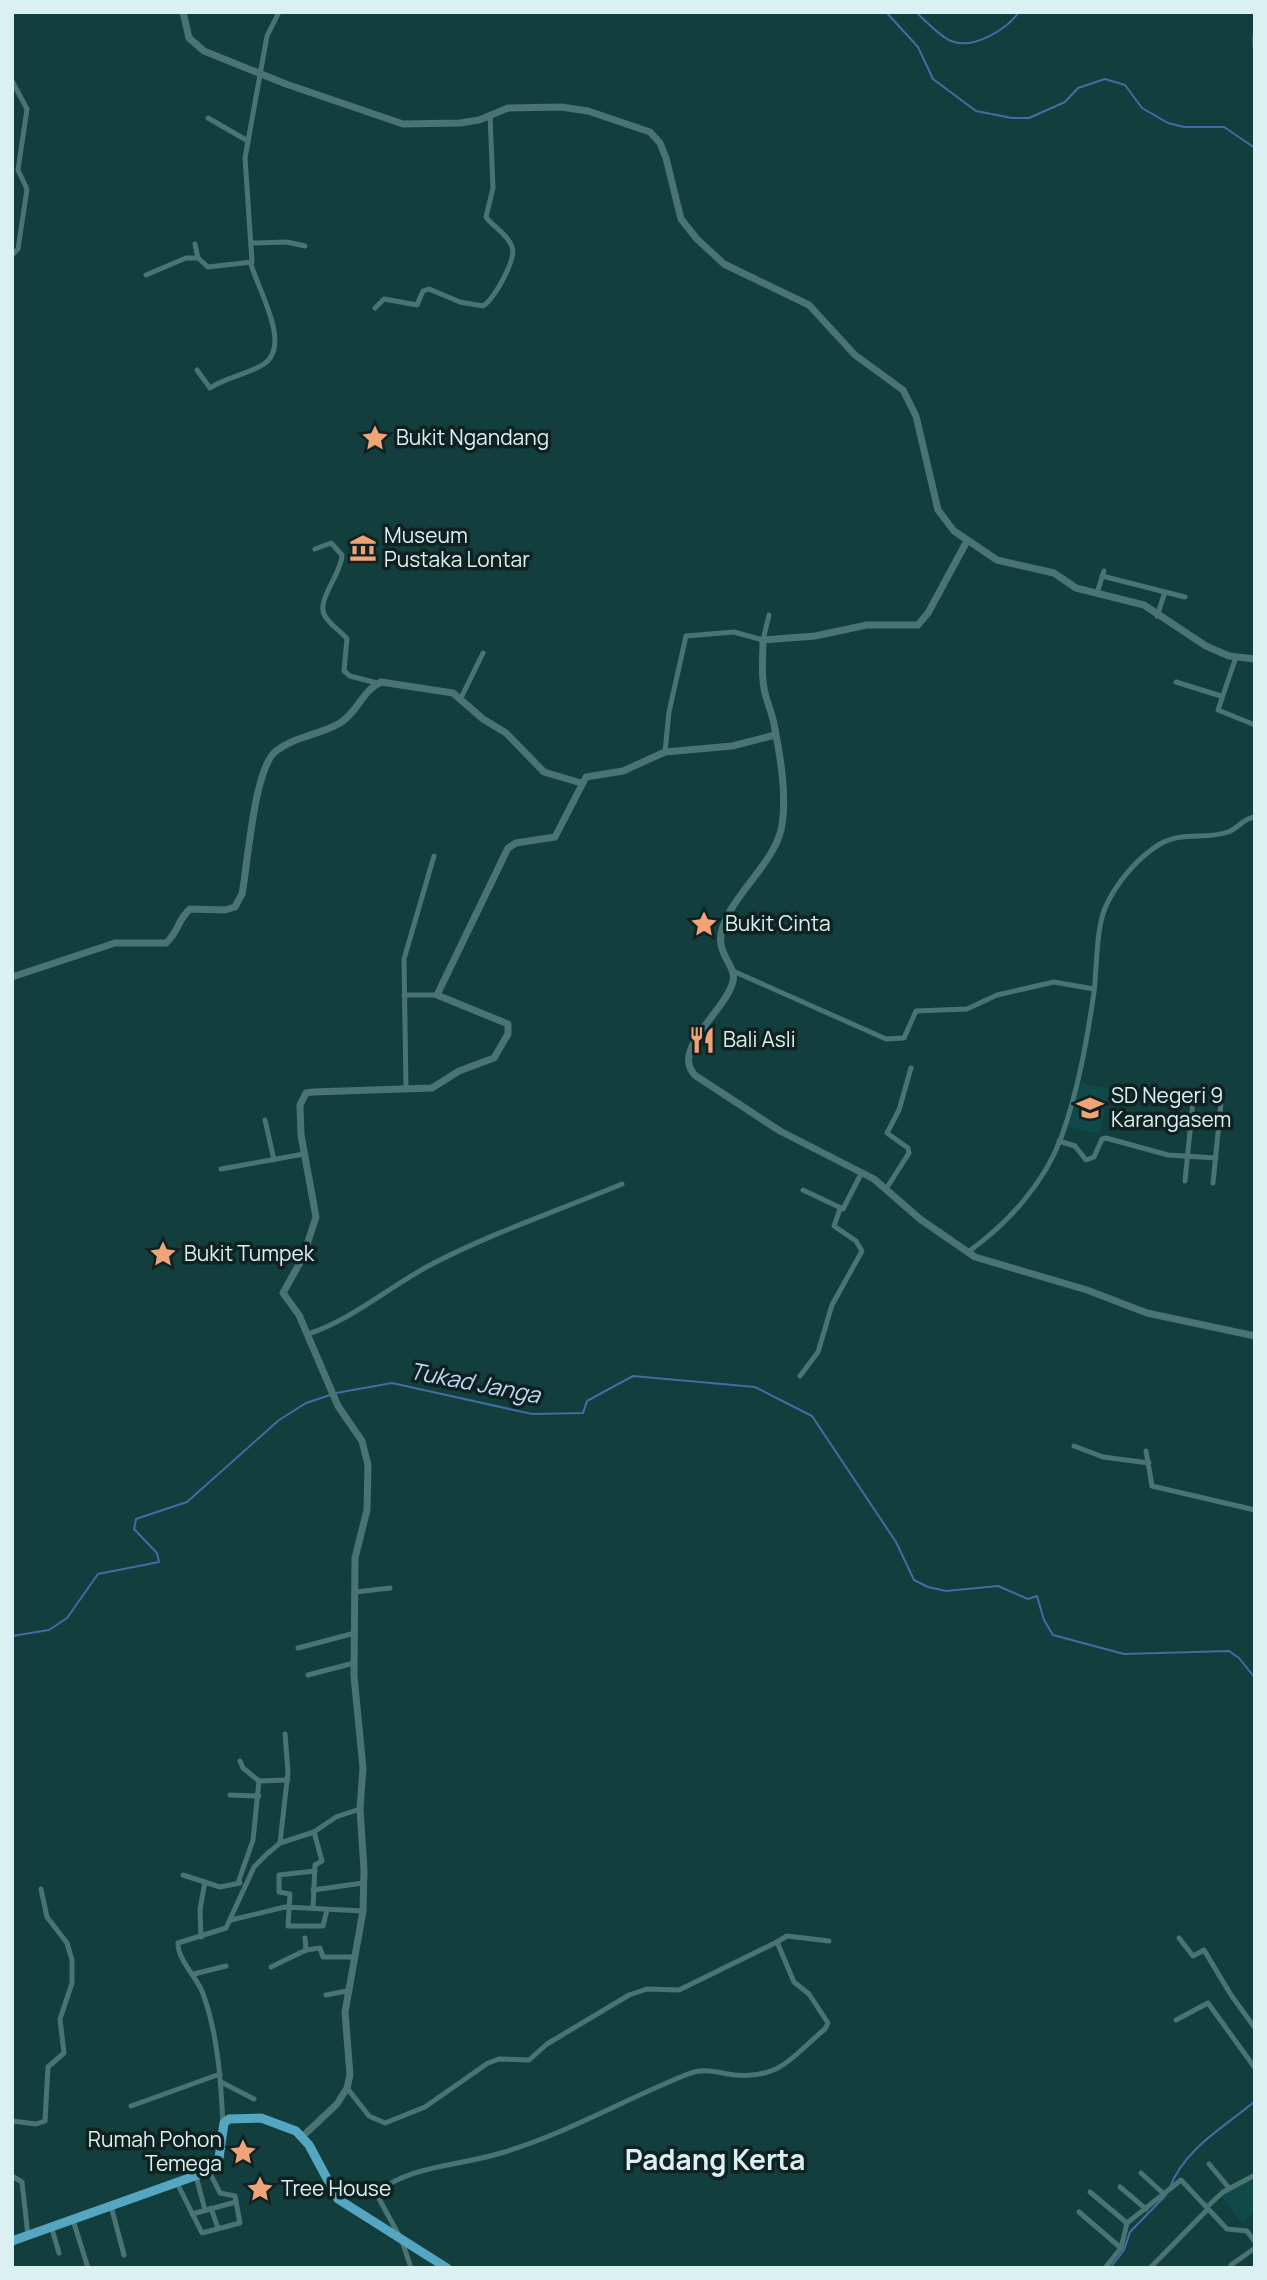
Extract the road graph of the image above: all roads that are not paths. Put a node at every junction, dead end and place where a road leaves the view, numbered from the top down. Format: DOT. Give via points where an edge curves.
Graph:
graph roads {
  1 [pos="183,12"];
  2 [pos="279,12"];
  3 [pos="1255,36"];
  4 [pos="1255,46"];
  5 [pos="260,73"];
  6 [pos="12,81"];
  7 [pos="490,115"];
  8 [pos="208,118"];
  9 [pos="248,141"];
  10 [pos="251,243"];
  11 [pos="195,244"];
  12 [pos="305,246"];
  13 [pos="12,255"];
  14 [pos="198,258"];
  15 [pos="251,264"];
  16 [pos="146,275"];
  17 [pos="375,308"];
  18 [pos="197,370"];
  19 [pos="967,541"];
  20 [pos="315,549"];
  21 [pos="1165,592"];
  22 [pos="1097,593"];
  23 [pos="1185,597"];
  24 [pos="769,614"];
  25 [pos="1157,616"];
  26 [pos="764,640"];
  27 [pos="483,653"];
  28 [pos="1236,657"];
  29 [pos="1255,659"];
  30 [pos="1176,682"];
  31 [pos="377,683"];
  32 [pos="1221,696"];
  33 [pos="461,698"];
  34 [pos="1255,725"];
  35 [pos="775,735"];
  36 [pos="665,752"];
  37 [pos="581,783"];
  38 [pos="1255,817"];
  39 [pos="435,856"];
  40 [pos="733,971"];
  41 [pos="12,977"];
  42 [pos="1094,989"];
  43 [pos="404,995"];
  44 [pos="437,995"];
  45 [pos="911,1068"];
  46 [pos="406,1088"];
  47 [pos="1193,1101"];
  48 [pos="1221,1103"];
  49 [pos="265,1120"];
  50 [pos="1059,1141"];
  51 [pos="304,1154"];
  52 [pos="1187,1156"];
  53 [pos="1216,1158"];
  54 [pos="274,1160"];
  55 [pos="221,1169"];
  56 [pos="862,1172"];
  57 [pos="1185,1181"];
  58 [pos="1213,1183"];
  59 [pos="622,1184"];
  60 [pos="886,1189"];
  61 [pos="803,1190"];
  62 [pos="841,1209"];
  63 [pos="968,1252"];
  64 [pos="308,1334"];
  65 [pos="1255,1336"];
  66 [pos="800,1376"];
  67 [pos="1074,1446"];
  68 [pos="1146,1451"];
  69 [pos="1149,1463"];
  70 [pos="1255,1510"];
  71 [pos="390,1588"];
  72 [pos="356,1592"];
  73 [pos="355,1633"];
  74 [pos="298,1648"];
  75 [pos="354,1663"];
  76 [pos="308,1675"];
  77 [pos="285,1734"];
  78 [pos="240,1761"];
  79 [pos="288,1780"];
  80 [pos="259,1782"];
  81 [pos="230,1795"];
  82 [pos="259,1796"];
  83 [pos="360,1810"];
  84 [pos="314,1832"];
  85 [pos="280,1843"];
  86 [pos="315,1871"];
  87 [pos="183,1875"];
  88 [pos="205,1882"];
  89 [pos="238,1883"];
  90 [pos="246,1883"];
  91 [pos="363,1883"];
  92 [pos="41,1889"];
  93 [pos="313,1890"];
  94 [pos="289,1907"];
  95 [pos="313,1908"];
  96 [pos="327,1910"];
  97 [pos="363,1911"];
  98 [pos="231,1920"];
  99 [pos="201,1937"];
  100 [pos="305,1938"];
  101 [pos="1179,1938"];
  102 [pos="829,1941"];
  103 [pos="777,1942"];
  104 [pos="306,1951"];
  105 [pos="354,1957"];
  106 [pos="226,1966"];
  107 [pos="271,1967"];
  108 [pos="194,1974"];
  109 [pos="348,1991"];
  110 [pos="326,1995"];
  111 [pos="1176,2020"];
  112 [pos="1255,2028"];
  113 [pos="1255,2068"];
  114 [pos="220,2074"];
  115 [pos="221,2082"];
  116 [pos="347,2088"];
  117 [pos="254,2098"];
  118 [pos="131,2106"];
  119 [pos="12,2122"];
  120 [pos="223,2126"];
  121 [pos="303,2136"];
  122 [pos="1209,2164"];
  123 [pos="209,2171"];
  124 [pos="1141,2173"];
  125 [pos="1255,2175"];
  126 [pos="12,2176"];
  127 [pos="196,2176"];
  128 [pos="177,2182"];
  129 [pos="1120,2187"];
  130 [pos="1229,2188"];
  131 [pos="1090,2192"];
  132 [pos="376,2193"];
  133 [pos="1164,2194"];
  134 [pos="338,2199"];
  135 [pos="236,2202"];
  136 [pos="111,2206"];
  137 [pos="1207,2208"];
  138 [pos="208,2209"];
  139 [pos="1146,2209"];
  140 [pos="1079,2212"];
  141 [pos="192,2214"];
  142 [pos="73,2220"];
  143 [pos="1127,2223"];
  144 [pos="51,2228"];
  145 [pos="218,2228"];
  146 [pos="28,2236"];
  147 [pos="12,2241"];
  148 [pos="402,2241"];
  149 [pos="1255,2242"];
  150 [pos="1121,2248"];
  151 [pos="1255,2248"];
  152 [pos="59,2253"];
  153 [pos="124,2255"];
  154 [pos="1231,2266"];
  155 [pos="1154,2267"];
  156 [pos="88,2268"];
  157 [pos="411,2268"];
  158 [pos="447,2268"];
  159 [pos="1105,2268"];
  1 -- 5 [label="street" via="194,43 220,59"];
  2 -- 5 [label="street" via="267,36"];
  3 -- 4 [label="street"];
  5 -- 7 [label="street" via="403,124 460,123"];
  5 -- 9 [label="street"];
  6 -- 13 [label="street" via="27,109 18,170 27,189 18,249"];
  7 -- 17 [label="street" via="493,188 486,217 513,251 499,291 483,306 429,289 423,291 417,305 384,299"];
  7 -- 19 [label="street" via="508,108 569,107 631,125 657,138 681,219 697,239 724,264 809,305 855,355 903,390 916,416 939,510"];
  8 -- 9 [label="street"];
  9 -- 10 [label="street"];
  10 -- 12 [label="street"];
  10 -- 15 [label="street"];
  11 -- 14 [label="street"];
  14 -- 15 [label="street" via="208,267"];
  14 -- 16 [label="street" via="186,258"];
  15 -- 18 [label="street" via="277,337 274,351 263,365 209,388"];
  19 -- 22 [label="street" via="1007,564 1054,573 1076,588"];
  19 -- 26 [label="street" via="918,625 867,625"];
  20 -- 31 [label="street" via="331,543 342,555 322,608 347,639 344,671"];
  21 -- 22 [label="street" via="1103,574"];
  21 -- 23 [label="street"];
  21 -- 25 [label="street"];
  22 -- 25 [label="street" via="1144,605"];
  24 -- 26 [label="street"];
  25 -- 28 [label="street" via="1198,642"];
  26 -- 35 [label="street" via="763,686"];
  26 -- 36 [label="street" via="734,632 686,636"];
  27 -- 33 [label="street"];
  28 -- 29 [label="street"];
  28 -- 32 [label="street"];
  30 -- 32 [label="street"];
  31 -- 33 [label="street" via="428,687"];
  31 -- 41 [label="street" via="342,722 286,745 264,765 242,894 235,907 190,909 166,943 115,943"];
  32 -- 34 [label="street" via="1219,712"];
  33 -- 37 [label="street" via="514,740 544,772"];
  35 -- 36 [label="street" via="732,746"];
  35 -- 40 [label="street" via="782,824 772,849 724,923 721,948"];
  36 -- 37 [label="street" via="623,771 591,775"];
  37 -- 44 [label="street" via="555,837 516,843 504,854"];
  38 -- 42 [label="street" via="1225,833 1170,839 1131,869 1103,914"];
  39 -- 43 [label="street" via="407,945"];
  40 -- 42 [label="street" via="899,1041 916,1011 967,1009 997,995 1054,982"];
  40 -- 56 [label="street" via="727,996 687,1055 690,1071 780,1131"];
  42 -- 50 [label="street" via="1088,1034"];
  43 -- 44 [label="street"];
  43 -- 46 [label="street"];
  44 -- 46 [label="street" via="503,1020 508,1034 489,1061 459,1071 432,1088"];
  45 -- 60 [label="street" via="887,1133 909,1153"];
  46 -- 51 [label="street" via="306,1093 300,1112"];
  47 -- 52 [label="street"];
  48 -- 53 [label="street"];
  49 -- 54 [label="street"];
  50 -- 52 [label="street" via="1075,1146 1086,1160 1096,1155 1104,1138 1155,1153"];
  50 -- 63 [label="street" via="1025,1201"];
  51 -- 54 [label="street"];
  51 -- 64 [label="street" via="316,1211 303,1257 283,1289"];
  52 -- 53 [label="street"];
  52 -- 57 [label="street"];
  53 -- 58 [label="street"];
  54 -- 55 [label="street"];
  56 -- 60 [label="street"];
  56 -- 62 [label="street"];
  59 -- 64 [label="street" via="453,1253 329,1327"];
  60 -- 63 [label="street"];
  61 -- 62 [label="street"];
  62 -- 66 [label="street" via="834,1226 862,1251 832,1305 818,1352"];
  63 -- 65 [label="street" via="1147,1313"];
  64 -- 72 [label="street" via="329,1389 362,1441 368,1465 367,1510 355,1558"];
  67 -- 69 [label="street" via="1112,1459"];
  68 -- 69 [label="street"];
  69 -- 70 [label="street" via="1152,1486"];
  71 -- 72 [label="street"];
  72 -- 73 [label="street"];
  73 -- 74 [label="street"];
  73 -- 75 [label="street"];
  75 -- 76 [label="street"];
  75 -- 83 [label="street" via="363,1768"];
  77 -- 79 [label="street"];
  78 -- 80 [label="street"];
  79 -- 80 [label="street"];
  79 -- 85 [label="street"];
  80 -- 82 [label="street"];
  81 -- 82 [label="street"];
  82 -- 89 [label="street" via="253,1840"];
  83 -- 84 [label="street" via="336,1817"];
  83 -- 91 [label="street"];
  84 -- 85 [label="street"];
  84 -- 86 [label="street" via="322,1860 315,1864"];
  85 -- 90 [label="street" via="254,1867"];
  86 -- 93 [label="street"];
  86 -- 94 [label="street" via="279,1875 279,1892 289,1894"];
  87 -- 88 [label="street"];
  88 -- 89 [label="street" via="220,1887"];
  88 -- 99 [label="street"];
  89 -- 90 [label="street"];
  90 -- 98 [label="street"];
  91 -- 93 [label="street"];
  91 -- 97 [label="street"];
  92 -- 119 [label="street" via="47,1917 63,1937 72,1960 72,1983 60,2019 64,2053 48,2067 45,2121"];
  93 -- 95 [label="street"];
  94 -- 95 [label="street"];
  94 -- 96 [label="street" via="289,1928 323,1926"];
  94 -- 98 [label="street"];
  95 -- 96 [label="street"];
  96 -- 97 [label="street"];
  97 -- 105 [label="street"];
  98 -- 99 [label="street" via="223,1929"];
  99 -- 108 [label="street" via="178,1945"];
  100 -- 104 [label="street"];
  101 -- 112 [label="street" via="1193,1956 1204,1950"];
  102 -- 103 [label="street" via="791,1936"];
  103 -- 116 [label="street" via="679,1990 647,1989 629,1995 547,2044 529,2060 488,2063 425,2107 385,2123 369,2116"];
  103 -- 132 [label="street" via="794,1982 809,1994 828,2023 787,2065 743,2075 695,2071 535,2141 421,2172"];
  104 -- 105 [label="street" via="320,1948 323,1956"];
  104 -- 107 [label="street"];
  105 -- 109 [label="street"];
  106 -- 108 [label="street"];
  108 -- 114 [label="street"];
  109 -- 110 [label="street"];
  109 -- 116 [label="street"];
  111 -- 113 [label="street" via="1209,2003"];
  114 -- 115 [label="street"];
  114 -- 118 [label="street"];
  115 -- 117 [label="street"];
  115 -- 120 [label="street"];
  116 -- 121 [label="street"];
  120 -- 121 [label="highway" via="229,2119 261,2118"];
  120 -- 123 [label="highway" via="219,2158"];
  121 -- 134 [label="highway"];
  122 -- 130 [label="street"];
  123 -- 127 [label="highway"];
  123 -- 135 [label="street" via="220,2193 234,2195"];
  124 -- 133 [label="street"];
  125 -- 130 [label="street"];
  126 -- 146 [label="street" via="22,2182"];
  127 -- 128 [label="highway"];
  127 -- 138 [label="street"];
  128 -- 136 [label="highway"];
  128 -- 141 [label="street"];
  129 -- 139 [label="street"];
  130 -- 137 [label="street"];
  131 -- 143 [label="street"];
  132 -- 134 [label="street" via="360,2191"];
  132 -- 148 [label="street"];
  133 -- 137 [label="street" via="1181,2180"];
  133 -- 139 [label="street"];
  134 -- 148 [label="highway"];
  135 -- 138 [label="street"];
  135 -- 145 [label="street" via="241,2222"];
  136 -- 142 [label="highway"];
  136 -- 153 [label="street"];
  137 -- 149 [label="street" via="1227,2229 1247,2231"];
  137 -- 155 [label="street"];
  138 -- 141 [label="street"];
  138 -- 145 [label="street"];
  139 -- 143 [label="street"];
  140 -- 150 [label="street"];
  141 -- 145 [label="street" via="202,2233"];
  142 -- 144 [label="highway"];
  142 -- 156 [label="street"];
  143 -- 150 [label="street"];
  144 -- 146 [label="highway"];
  144 -- 152 [label="street"];
  146 -- 147 [label="highway"];
  148 -- 157 [label="street"];
  148 -- 158 [label="highway"];
  150 -- 159 [label="street"];
  151 -- 154 [label="street"];
}
